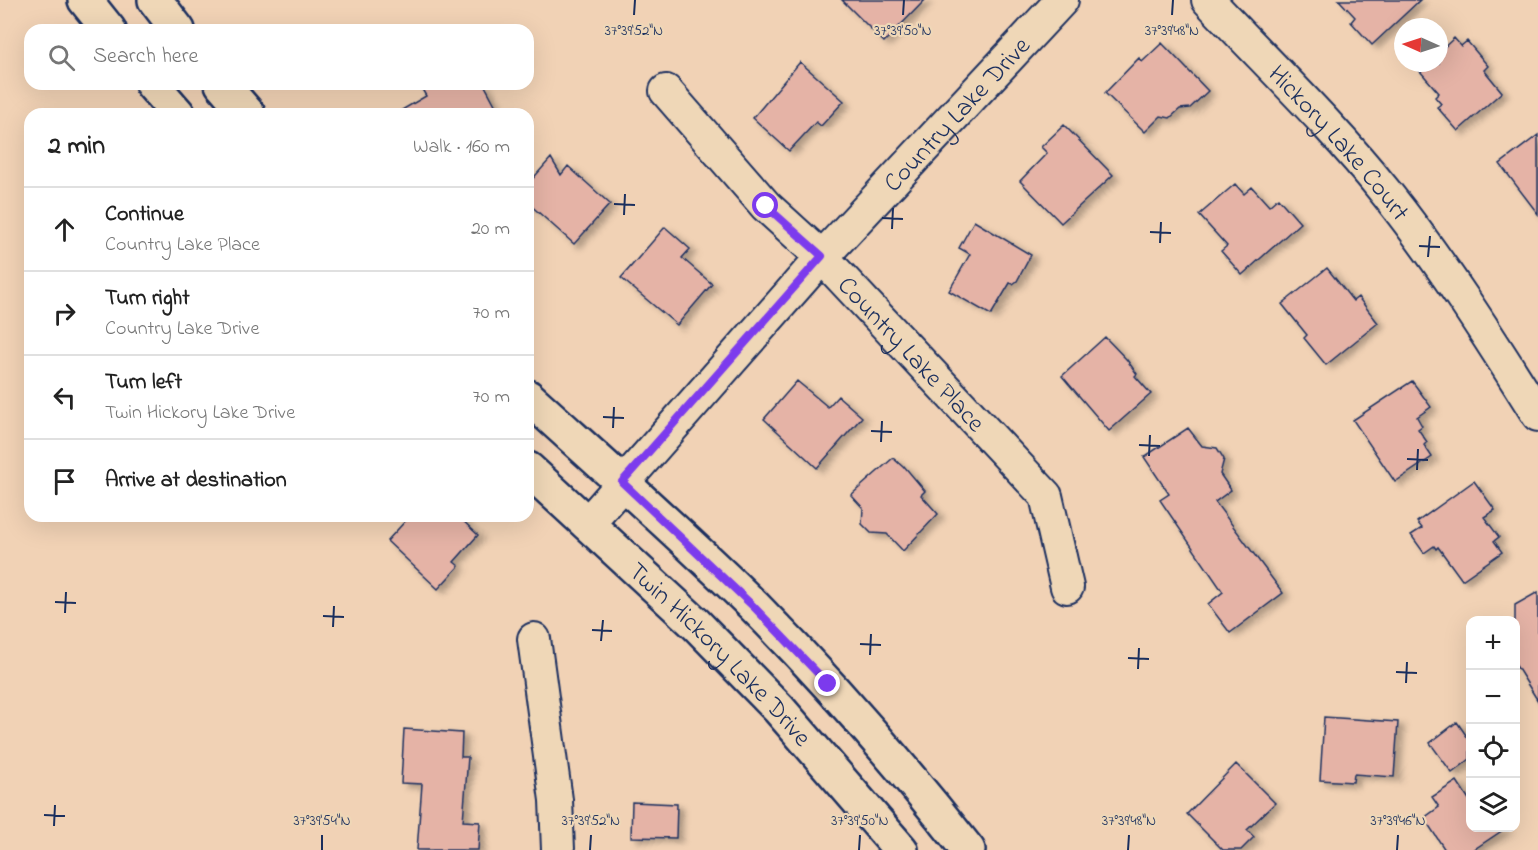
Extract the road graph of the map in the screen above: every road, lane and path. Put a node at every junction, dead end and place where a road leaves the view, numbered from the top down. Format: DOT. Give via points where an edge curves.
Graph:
graph roads {
  1 [pos="85,0"];
  2 [pos="154,0"];
  3 [pos="1062,0"];
  4 [pos="1208,0"];
  5 [pos="104,24"];
  6 [pos="173,24"];
  7 [pos="157,90"];
  8 [pos="227,90"];
  9 [pos="666,91"];
  10 [pos="173,108"];
  11 [pos="243,108"];
  12 [pos="822,256"];
  13 [pos="534,402"];
  14 [pos="1538,415"];
  15 [pos="534,476"];
  16 [pos="622,482"];
  17 [pos="586,524"];
  18 [pos="1067,587"];
  19 [pos="534,639"];
  20 [pos="558,850"];
  21 [pos="901,850"];
  22 [pos="968,850"];
  1 -- 5 [label="street"];
  2 -- 6 [label="street"];
  3 -- 12 [label="street, Country Lake Drive"];
  4 -- 14 [label="street, Hickory Lake Court" via="1386,193 1437,261"];
  7 -- 10 [label="street"];
  8 -- 11 [label="street"];
  9 -- 12 [label="street, Country Lake Place" via="766,206"];
  12 -- 16 [label="street, Country Lake Drive"];
  12 -- 18 [label="street, Country Lake Place" via="1046,496"];
  13 -- 16 [label="street, Twin Hickory Lake Drive"];
  15 -- 17 [label="street, Twin Hickory Lake Drive"];
  16 -- 17 [label="street, Country Lake Drive"];
  16 -- 22 [label="street, Twin Hickory Lake Drive" via="754,607 828,684 915,782"];
  17 -- 21 [label="street, Twin Hickory Lake Drive" via="696,624 779,709"];
  19 -- 20 [label="street" via="556,800"];
}
